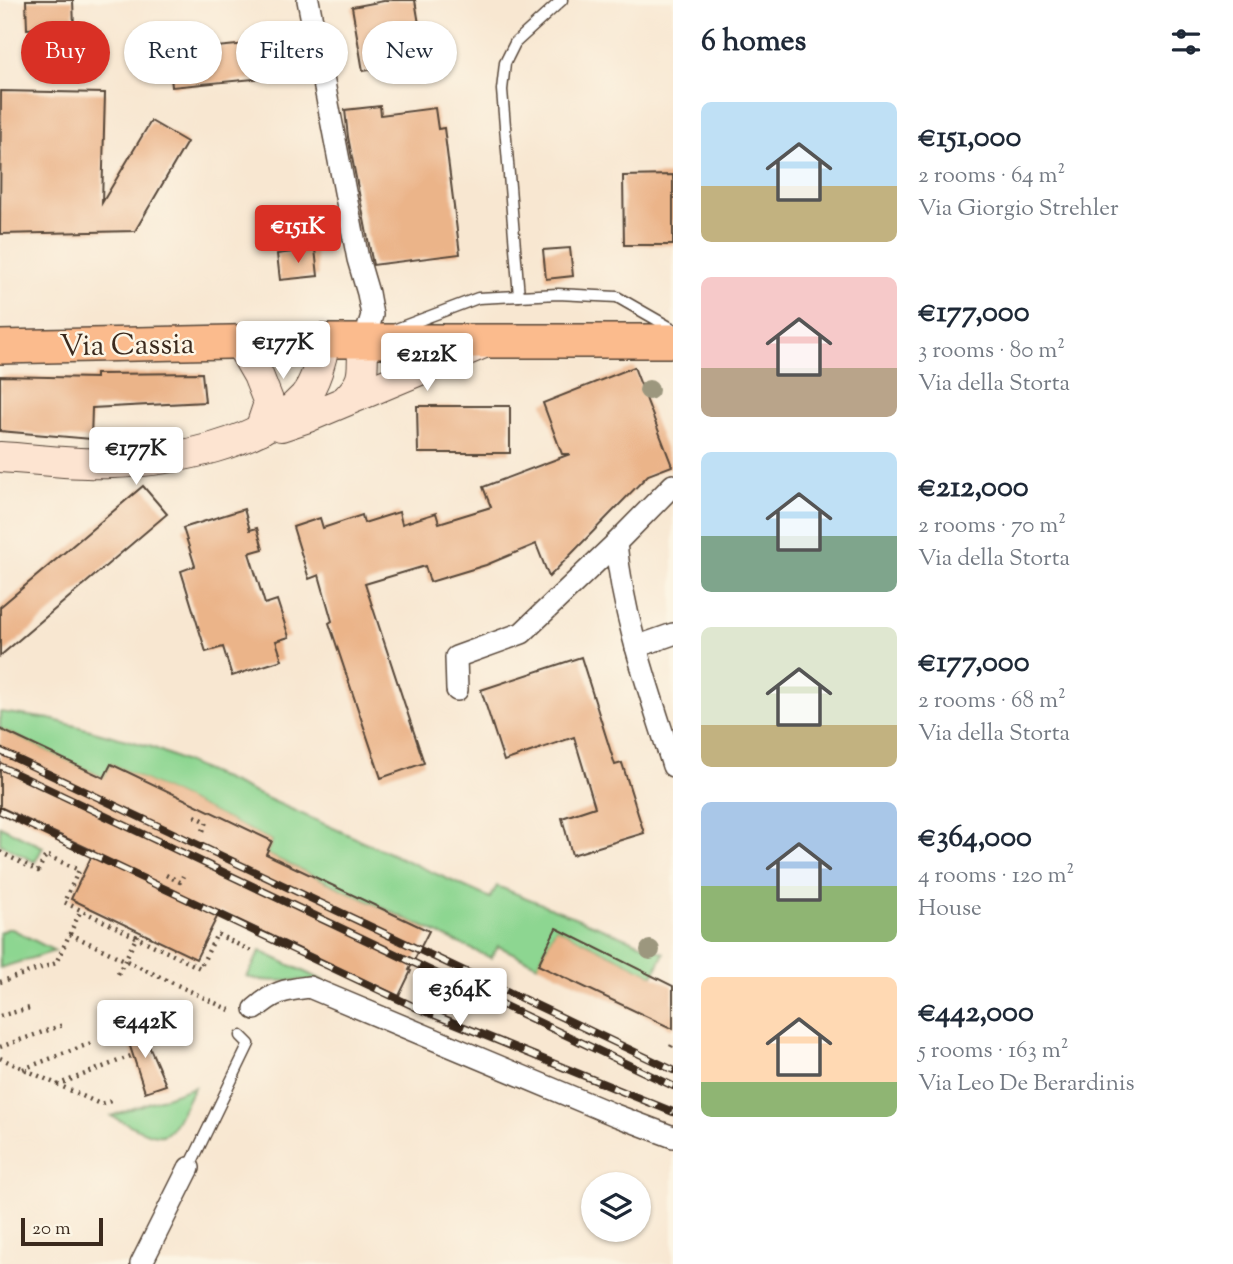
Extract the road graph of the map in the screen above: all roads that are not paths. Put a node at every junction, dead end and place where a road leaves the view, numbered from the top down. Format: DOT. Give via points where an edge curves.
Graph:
graph roads {
  1 [pos="308,0"];
  2 [pos="562,0"];
  3 [pos="519,296"];
  4 [pos="673,329"];
  5 [pos="487,341"];
  6 [pos="673,341"];
  7 [pos="239,342"];
  8 [pos="324,342"];
  9 [pos="364,342"];
  10 [pos="0,346"];
  11 [pos="347,398"];
  12 [pos="260,430"];
  13 [pos="0,457"];
  14 [pos="673,485"];
  15 [pos="616,543"];
  16 [pos="673,634"];
  17 [pos="636,647"];
  18 [pos="457,690"];
  19 [pos="673,766"];
  20 [pos="248,1012"];
  21 [pos="241,1036"];
  22 [pos="673,1137"];
  23 [pos="189,1168"];
  24 [pos="141,1264"];
  1 -- 9 [label="street" via="372,315"];
  2 -- 3 [label="lane" via="515,43 505,63 502,90"];
  3 -- 4 [label="lane" via="617,297"];
  3 -- 9 [label="lane" via="478,298"];
  5 -- 6 [label="main road, Via Cassia"];
  5 -- 9 [label="main road, Via Cassia"];
  5 -- 11 [label="main road"];
  7 -- 8 [label="main road, Via Cassia"];
  7 -- 10 [label="main road, Via Cassia"];
  7 -- 12 [label="main road" via="269,403"];
  8 -- 9 [label="main road, Via Cassia"];
  8 -- 12 [label="main road" via="304,396"];
  9 -- 11 [label="main road" via="363,378"];
  11 -- 12 [label="main road" via="309,417"];
  12 -- 13 [label="main road" via="203,450 155,460 108,464"];
  14 -- 15 [label="street"];
  15 -- 17 [label="street"];
  15 -- 18 [label="street" via="522,633 456,657"];
  16 -- 17 [label="street"];
  17 -- 19 [label="street"];
  20 -- 22 [label="street" via="284,990 309,987"];
  21 -- 23 [label="lane" via="249,1044"];
  23 -- 24 [label="street"];
}
